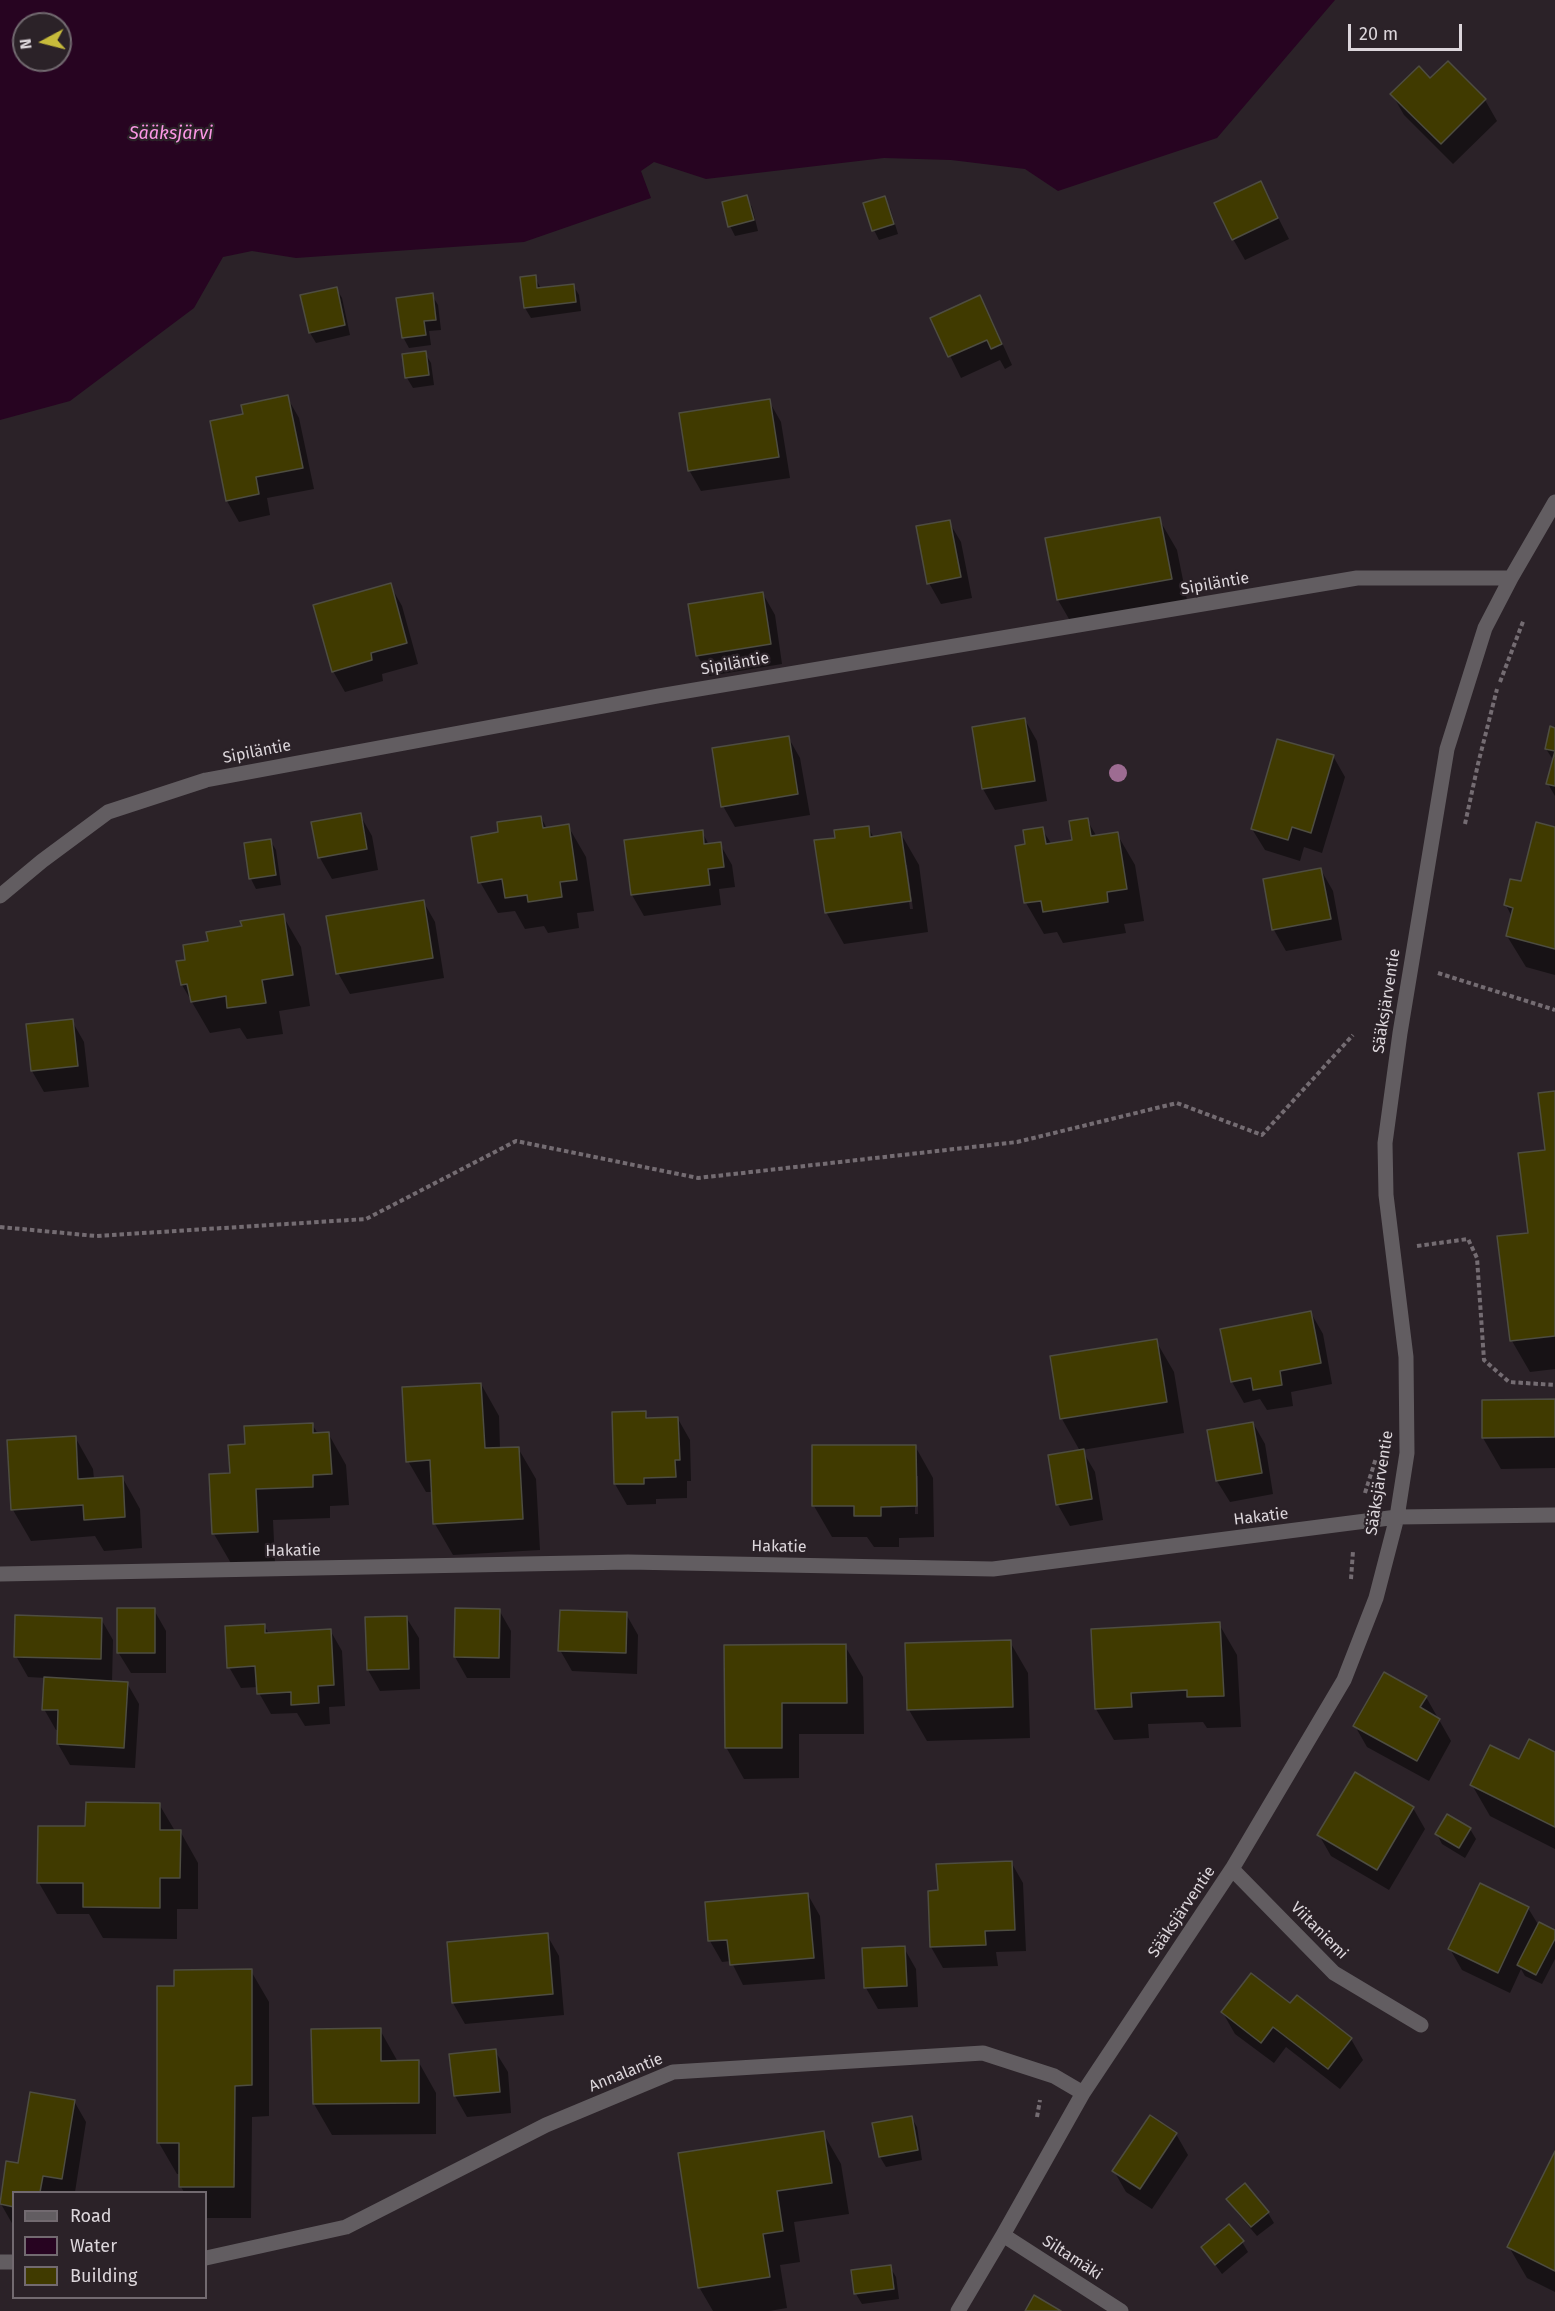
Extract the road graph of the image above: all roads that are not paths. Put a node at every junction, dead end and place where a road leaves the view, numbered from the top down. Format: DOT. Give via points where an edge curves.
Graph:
graph roads {
  1 [pos="1555,502"];
  2 [pos="1511,578"];
  3 [pos="0,896"];
  4 [pos="1555,1515"];
  5 [pos="1396,1517"];
  6 [pos="0,1574"];
  7 [pos="1232,1869"];
  8 [pos="1421,2025"];
  9 [pos="1083,2093"];
  10 [pos="1004,2235"];
  11 [pos="207,2258"];
  12 [pos="958,2311"];
  13 [pos="1121,2311"];
  1 -- 2 [label="street, Sääksjärventie"];
  2 -- 3 [label="street, Sipiläntie" via="1357,578 658,696 206,780 108,812"];
  2 -- 5 [label="street, Sääksjärventie" via="1485,628 1447,749 1389,1102 1386,1195 1406,1357 1408,1409 1407,1453"];
  4 -- 5 [label="street, Hakatie"];
  5 -- 6 [label="street, Hakatie" via="993,1569 628,1562"];
  5 -- 7 [label="street, Sääksjärventie" via="1376,1598 1344,1680"];
  7 -- 8 [label="street, Viitaniemi" via="1334,1973"];
  7 -- 9 [label="street, Sääksjärventie"];
  9 -- 10 [label="street, Sääksjärventie"];
  9 -- 11 [label="street, Annalantie" via="1054,2076 983,2053 673,2072 546,2125 346,2227"];
  10 -- 12 [label="street, Sääksjärventie"];
  10 -- 13 [label="street, Siltamäki"];
}
